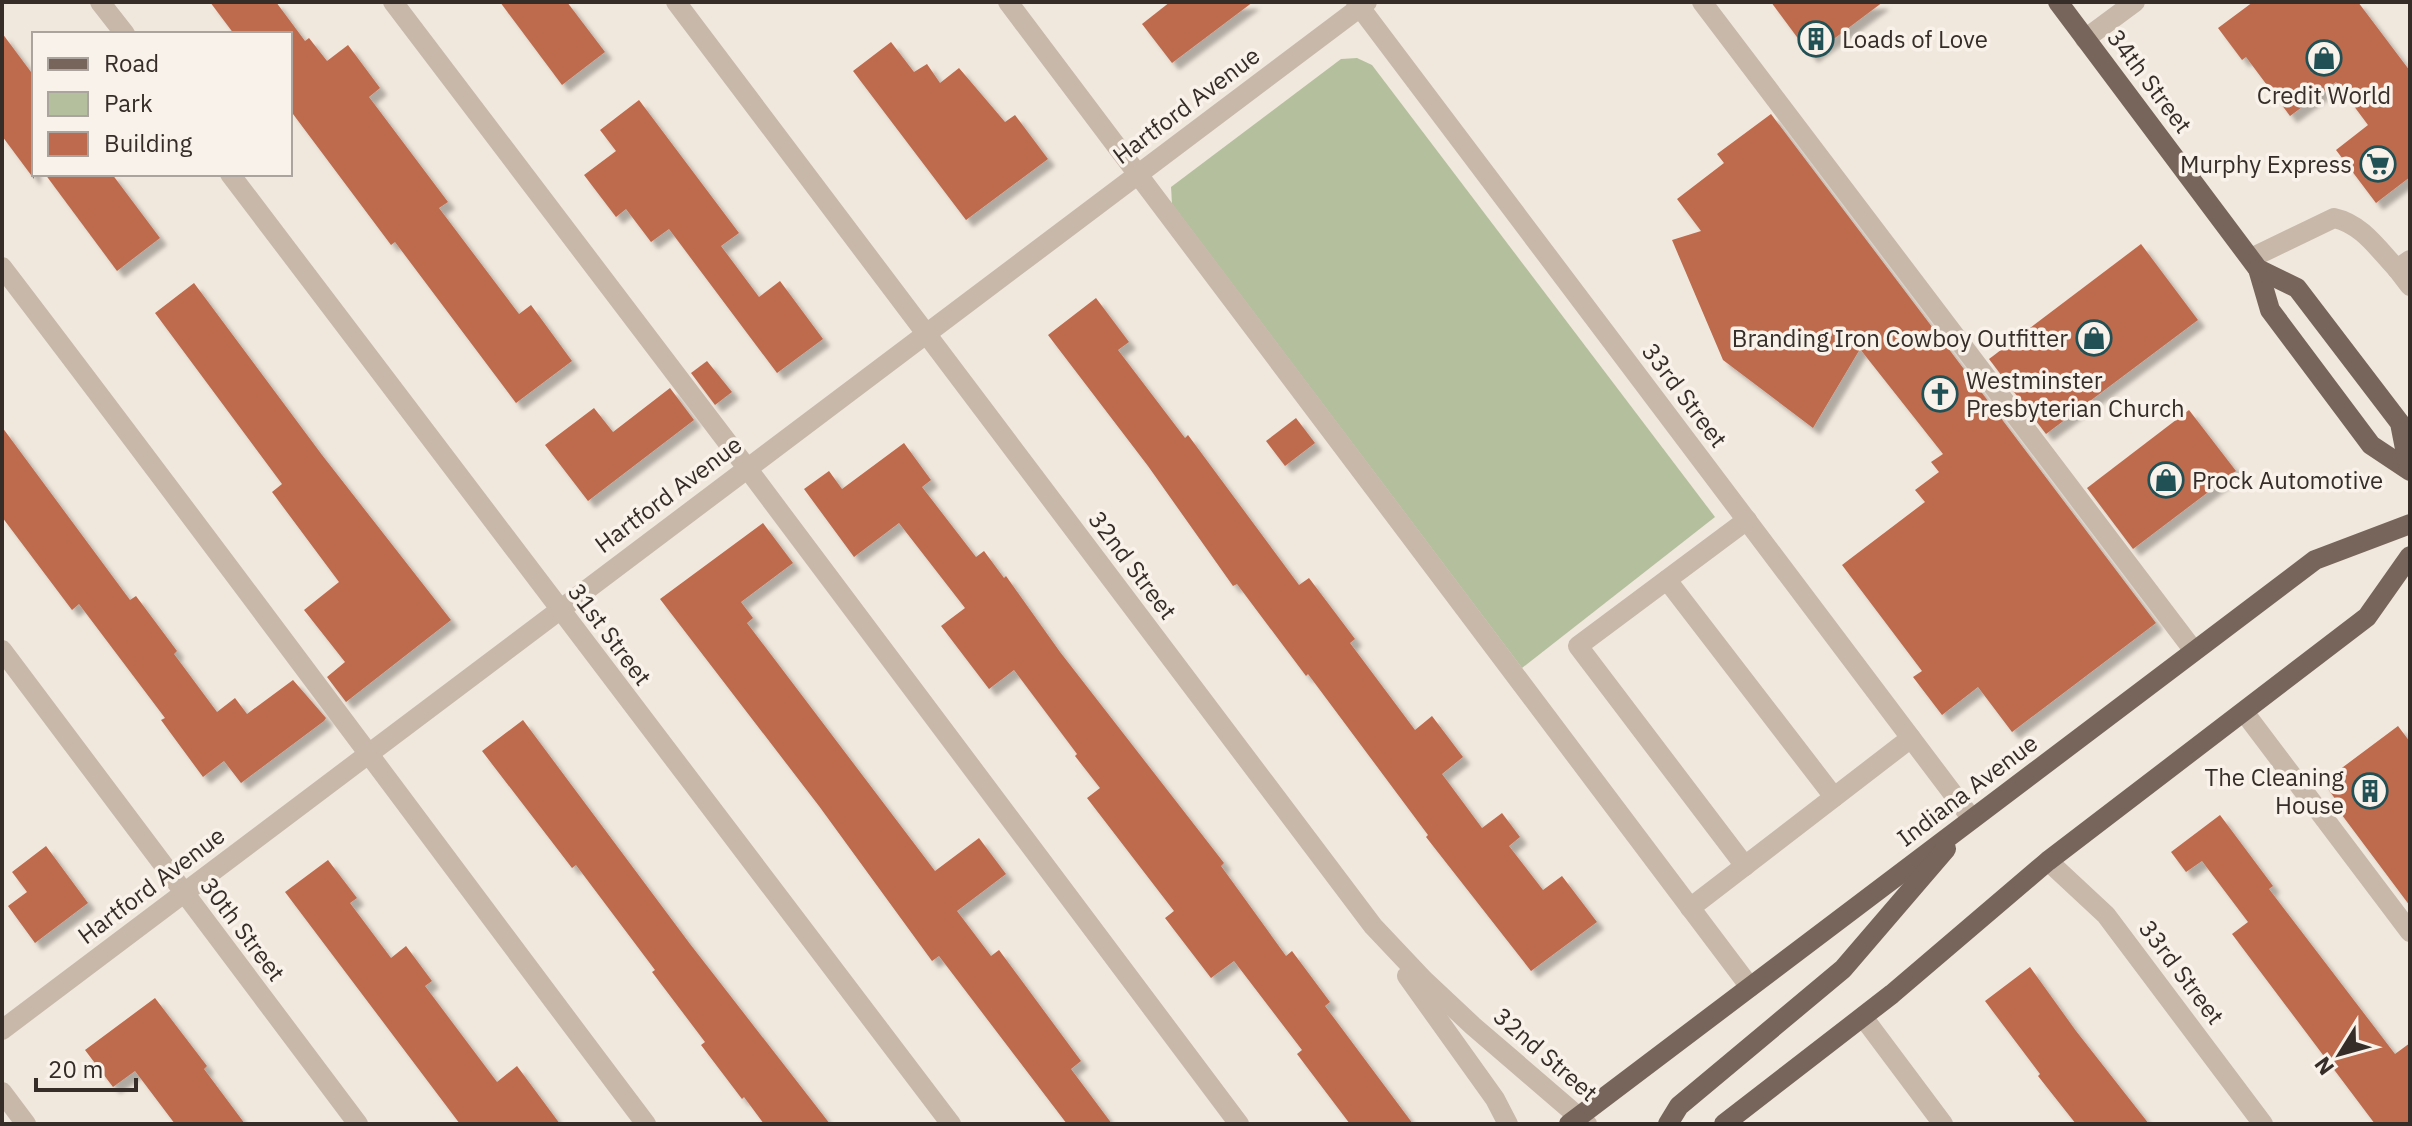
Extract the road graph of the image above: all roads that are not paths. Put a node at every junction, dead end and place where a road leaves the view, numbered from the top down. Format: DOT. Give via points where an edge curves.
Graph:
graph roads {
  1 [pos="100,2"];
  2 [pos="393,2"];
  3 [pos="676,2"];
  4 [pos="1008,2"];
  5 [pos="1702,2"];
  6 [pos="2058,2"];
  7 [pos="2135,2"];
  8 [pos="1361,4"];
  9 [pos="123,32"];
  10 [pos="2085,39"];
  11 [pos="1138,174"];
  12 [pos="232,176"];
  13 [pos="2254,263"];
  14 [pos="2404,264"];
  15 [pos="2,267"];
  16 [pos="2410,286"];
  17 [pos="926,333"];
  18 [pos="747,468"];
  19 [pos="2410,470"];
  20 [pos="1747,520"];
  21 [pos="2410,524"];
  22 [pos="2410,556"];
  23 [pos="1667,580"];
  24 [pos="559,609"];
  25 [pos="2,650"];
  26 [pos="2194,651"];
  27 [pos="2244,712"];
  28 [pos="1911,738"];
  29 [pos="366,754"];
  30 [pos="1834,797"];
  31 [pos="1972,819"];
  32 [pos="2048,861"];
  33 [pos="1745,866"];
  34 [pos="183,893"];
  35 [pos="1690,908"];
  36 [pos="1373,926"];
  37 [pos="2410,932"];
  38 [pos="1750,987"];
  39 [pos="1863,1017"];
  40 [pos="2,1030"];
  41 [pos="2,1092"];
  42 [pos="1577,1122"];
  43 [pos="26,1124"];
  44 [pos="358,1124"];
  45 [pos="646,1124"];
  46 [pos="951,1124"];
  47 [pos="1239,1124"];
  48 [pos="1508,1124"];
  49 [pos="1668,1124"];
  50 [pos="1724,1124"];
  51 [pos="1943,1124"];
  52 [pos="2263,1124"];
  1 -- 9 [label="street"];
  2 -- 18 [label="street"];
  3 -- 17 [label="street, 32nd Street"];
  4 -- 11 [label="street"];
  5 -- 26 [label="street"];
  6 -- 10 [label="main road, 34th Street"];
  7 -- 10 [label="street"];
  8 -- 11 [label="street, Hartford Avenue"];
  8 -- 20 [label="street, 33rd Street"];
  10 -- 13 [label="main road, 34th Street"];
  11 -- 17 [label="street, Hartford Avenue"];
  11 -- 35 [label="street"];
  12 -- 24 [label="street, 31st Street"];
  13 -- 14 [label="street" via="2334,218 2349,221"];
  13 -- 19 [label="main road, 34th Street" via="2270,310 2352,420 2371,445"];
  13 -- 19 [label="main road, 34th Street" via="2297,288 2391,411 2400,423"];
  14 -- 16 [label="street"];
  15 -- 29 [label="street"];
  17 -- 18 [label="street, Hartford Avenue"];
  17 -- 36 [label="street, 32nd Street"];
  18 -- 24 [label="street, Hartford Avenue"];
  18 -- 47 [label="street"];
  20 -- 23 [label="street"];
  20 -- 28 [label="street, 33rd Street"];
  21 -- 26 [label="main road, Indiana Avenue" via="2315,560"];
  22 -- 27 [label="main road" via="2367,617"];
  23 -- 30 [label="street"];
  23 -- 33 [label="street" via="1578,646"];
  24 -- 29 [label="street, Hartford Avenue"];
  24 -- 46 [label="street, 31st Street"];
  25 -- 34 [label="street, 30th Street"];
  26 -- 31 [label="main road, Indiana Avenue"];
  27 -- 32 [label="main road"];
  27 -- 37 [label="street"];
  28 -- 30 [label="street"];
  28 -- 31 [label="street, 33rd Street"];
  29 -- 34 [label="street, Hartford Avenue"];
  29 -- 45 [label="street"];
  30 -- 33 [label="street"];
  31 -- 38 [label="main road, Indiana Avenue"];
  31 -- 49 [label="main road" via="1843,969 1679,1106"];
  32 -- 39 [label="main road"];
  32 -- 52 [label="street, 33rd Street" via="2106,915"];
  33 -- 35 [label="street"];
  34 -- 40 [label="street, Hartford Avenue"];
  34 -- 44 [label="street, 30th Street"];
  35 -- 38 [label="street"];
  36 -- 42 [label="street, 32nd Street"];
  36 -- 48 [label="street"];
  38 -- 42 [label="main road, Indiana Avenue"];
  39 -- 50 [label="main road"];
  39 -- 51 [label="street"];
  41 -- 43 [label="street"];
}
